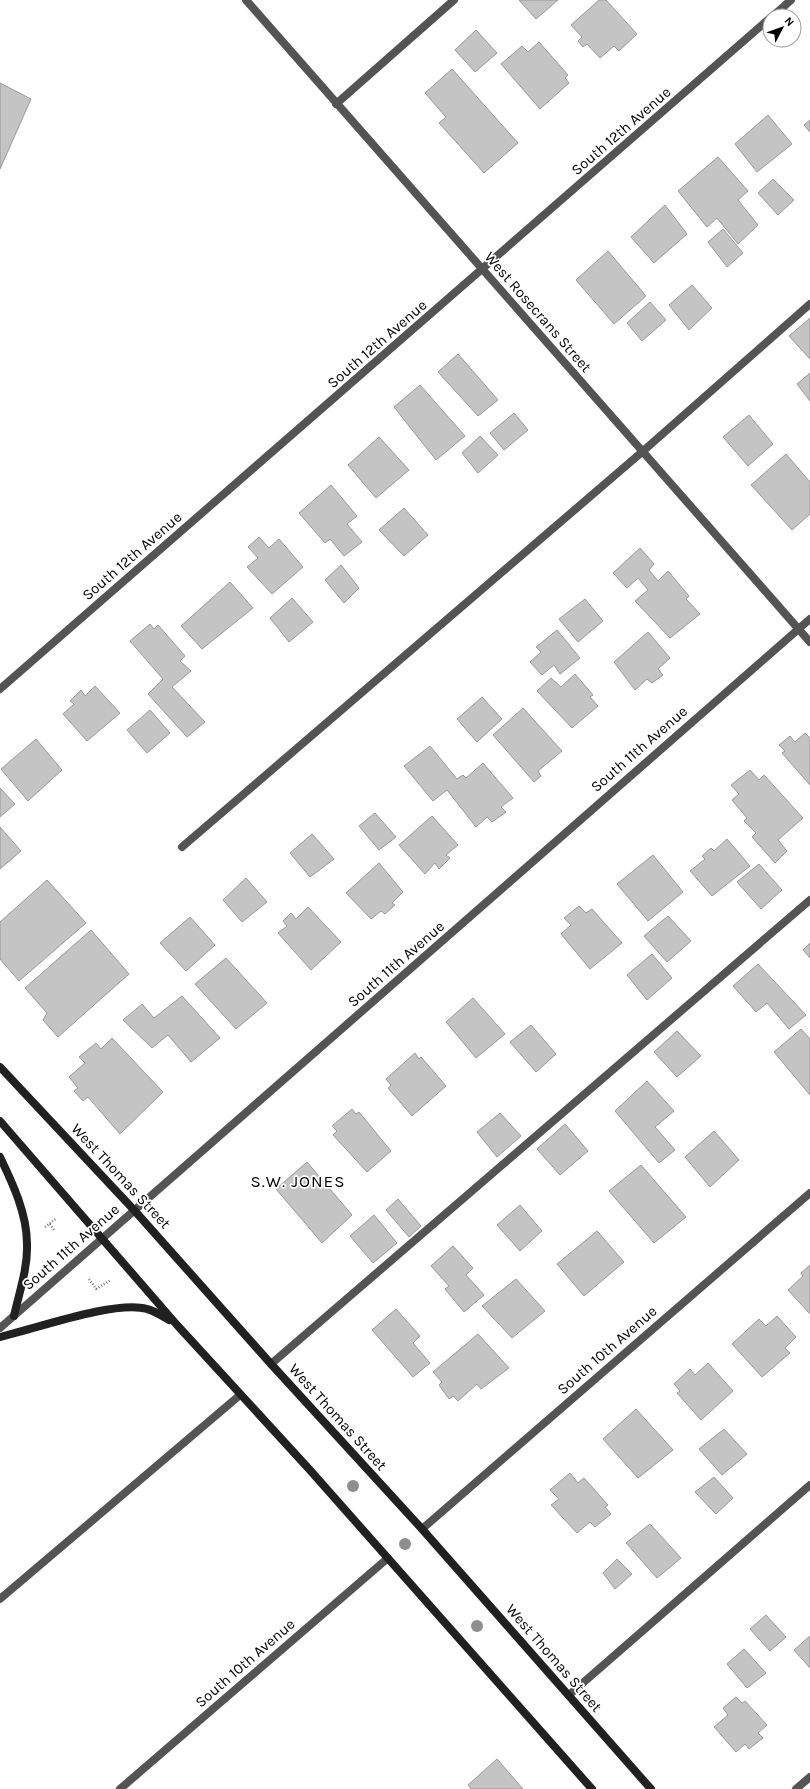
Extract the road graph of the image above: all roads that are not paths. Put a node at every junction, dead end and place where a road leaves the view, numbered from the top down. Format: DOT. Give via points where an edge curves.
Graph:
graph roads {
  1 [pos="246,0"];
  2 [pos="454,0"];
  3 [pos="791,0"];
  4 [pos="782,8"];
  5 [pos="762,25"];
  6 [pos="336,104"];
  7 [pos="482,271"];
  8 [pos="810,304"];
  9 [pos="642,452"];
  10 [pos="810,619"];
  11 [pos="798,629"];
  12 [pos="810,642"];
  13 [pos="0,689"];
  14 [pos="182,847"];
  15 [pos="810,900"];
  16 [pos="0,1067"];
  17 [pos="0,1121"];
  18 [pos="0,1157"];
  19 [pos="810,1193"];
  20 [pos="134,1210"];
  21 [pos="101,1239"];
  22 [pos="14,1316"];
  23 [pos="177,1325"];
  24 [pos="0,1328"];
  25 [pos="0,1337"];
  26 [pos="271,1364"];
  27 [pos="240,1395"];
  28 [pos="810,1484"];
  29 [pos="422,1529"];
  30 [pos="388,1558"];
  31 [pos="0,1599"];
  32 [pos="568,1695"];
  33 [pos="810,1777"];
  34 [pos="120,1789"];
  35 [pos="592,1789"];
  36 [pos="651,1789"];
  37 [pos="796,1789"];
  1 -- 6 [label="street, West Rosecrans Street"];
  2 -- 6 [label="street"];
  3 -- 4 [label="street"];
  5 -- 7 [label="street, South 12th Avenue"];
  6 -- 7 [label="street, West Rosecrans Street"];
  7 -- 9 [label="street, West Rosecrans Street"];
  7 -- 13 [label="street, South 12th Avenue"];
  8 -- 9 [label="street"];
  9 -- 11 [label="street, West Rosecrans Street"];
  9 -- 14 [label="street"];
  10 -- 11 [label="street, South 11th Avenue"];
  11 -- 12 [label="street, West Rosecrans Street"];
  11 -- 20 [label="street, South 11th Avenue"];
  15 -- 26 [label="street"];
  16 -- 20 [label="main road, West Thomas Street"];
  17 -- 21 [label="main road"];
  18 -- 22 [label="main road" via="22,1211 28,1245"];
  19 -- 29 [label="street, South 10th Avenue"];
  20 -- 21 [label="street, South 11th Avenue"];
  20 -- 26 [label="main road, West Thomas Street"];
  21 -- 22 [label="street, South 11th Avenue"];
  21 -- 23 [label="main road"];
  22 -- 24 [label="street, South 11th Avenue"];
  23 -- 25 [label="main road" via="147,1309 118,1308"];
  23 -- 27 [label="main road"];
  26 -- 29 [label="main road, West Thomas Street"];
  27 -- 30 [label="main road"];
  27 -- 31 [label="street"];
  28 -- 32 [label="street"];
  29 -- 32 [label="main road, West Thomas Street"];
  30 -- 34 [label="street, South 10th Avenue"];
  30 -- 35 [label="main road"];
  32 -- 36 [label="main road, West Thomas Street"];
  33 -- 37 [label="street"];
}
